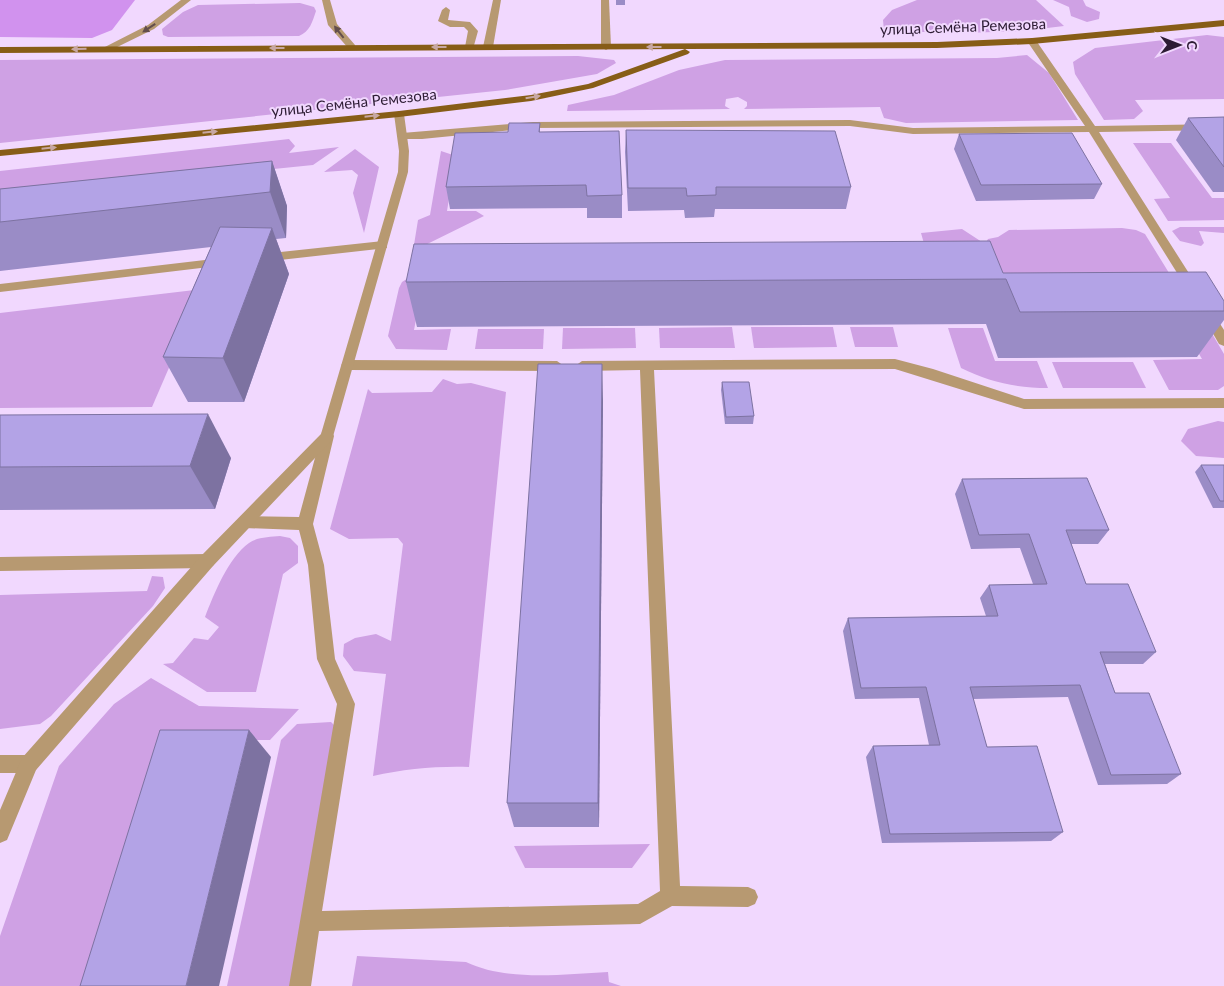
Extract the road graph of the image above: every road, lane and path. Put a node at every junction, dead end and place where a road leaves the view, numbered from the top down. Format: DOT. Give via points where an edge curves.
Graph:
graph roads {
  1 [pos="187,0"];
  2 [pos="326,0"];
  3 [pos="497,0"];
  4 [pos="605,0"];
  5 [pos="446,10"];
  6 [pos="1224,23"];
  7 [pos="1032,41"];
  8 [pos="703,46"];
  9 [pos="352,47"];
  10 [pos="470,47"];
  11 [pos="488,47"];
  12 [pos="606,47"];
  13 [pos="106,49"];
  14 [pos="0,50"];
  15 [pos="623,75"];
  16 [pos="399,114"];
  17 [pos="1224,127"];
  18 [pos="1093,129"];
  19 [pos="402,136"];
  20 [pos="0,153"];
  21 [pos="383,245"];
  22 [pos="0,288"];
  23 [pos="1224,341"];
  24 [pos="348,365"];
  25 [pos="647,366"];
  26 [pos="1224,403"];
  27 [pos="327,436"];
  28 [pos="245,522"];
  29 [pos="305,524"];
  30 [pos="207,561"];
  31 [pos="0,564"];
  32 [pos="0,764"];
  33 [pos="29,764"];
  34 [pos="0,834"];
  35 [pos="670,896"];
  36 [pos="748,897"];
  37 [pos="311,921"];
  38 [pos="300,986"];
  1 -- 13 [label="street, one-way" via="151,27"];
  9 -- 2 [label="street, one-way" via="333,25"];
  3 -- 11 [label="street"];
  4 -- 12 [label="street"];
  5 -- 10 [label="street" via="444,21 467,24 473,31"];
  6 -- 7 [label="main road, улица Семёна Ремезова"];
  7 -- 8 [label="main road, улица Семёна Ремезова" via="947,45"];
  7 -- 18 [label="street"];
  8 -- 12 [label="main road, улица Семёна Ремезова, one-way"];
  8 -- 15 [label="main road, улица Семёна Ремезова"];
  10 -- 9 [label="main road, улица Семёна Ремезова, one-way"];
  9 -- 13 [label="main road, улица Семёна Ремезова, one-way"];
  10 -- 11 [label="main road, улица Семёна Ремезова"];
  11 -- 12 [label="main road, улица Семёна Ремезова"];
  12 -- 15 [label="main road" via="622,51 631,58"];
  13 -- 14 [label="main road, улица Семёна Ремезова, one-way"];
  16 -- 15 [label="main road, улица Семёна Ремезова, one-way" via="531,98 590,86"];
  16 -- 19 [label="street"];
  20 -- 16 [label="main road, улица Семёна Ремезова, one-way"];
  17 -- 18 [label="street"];
  18 -- 19 [label="street" via="913,131 850,123 553,125"];
  18 -- 23 [label="street"];
  19 -- 21 [label="street" via="403,172"];
  21 -- 22 [label="street"];
  21 -- 24 [label="street"];
  24 -- 25 [label="street"];
  24 -- 27 [label="street"];
  25 -- 26 [label="street" via="895,364 1024,404"];
  25 -- 35 [label="street"];
  27 -- 28 [label="street"];
  27 -- 29 [label="street"];
  28 -- 29 [label="street"];
  28 -- 30 [label="street"];
  29 -- 37 [label="street" via="316,565 326,659 346,704"];
  30 -- 31 [label="street"];
  30 -- 33 [label="street"];
  32 -- 33 [label="street"];
  33 -- 34 [label="street"];
  35 -- 36 [label="street"];
  35 -- 37 [label="street" via="640,914"];
  37 -- 38 [label="street"];
}
